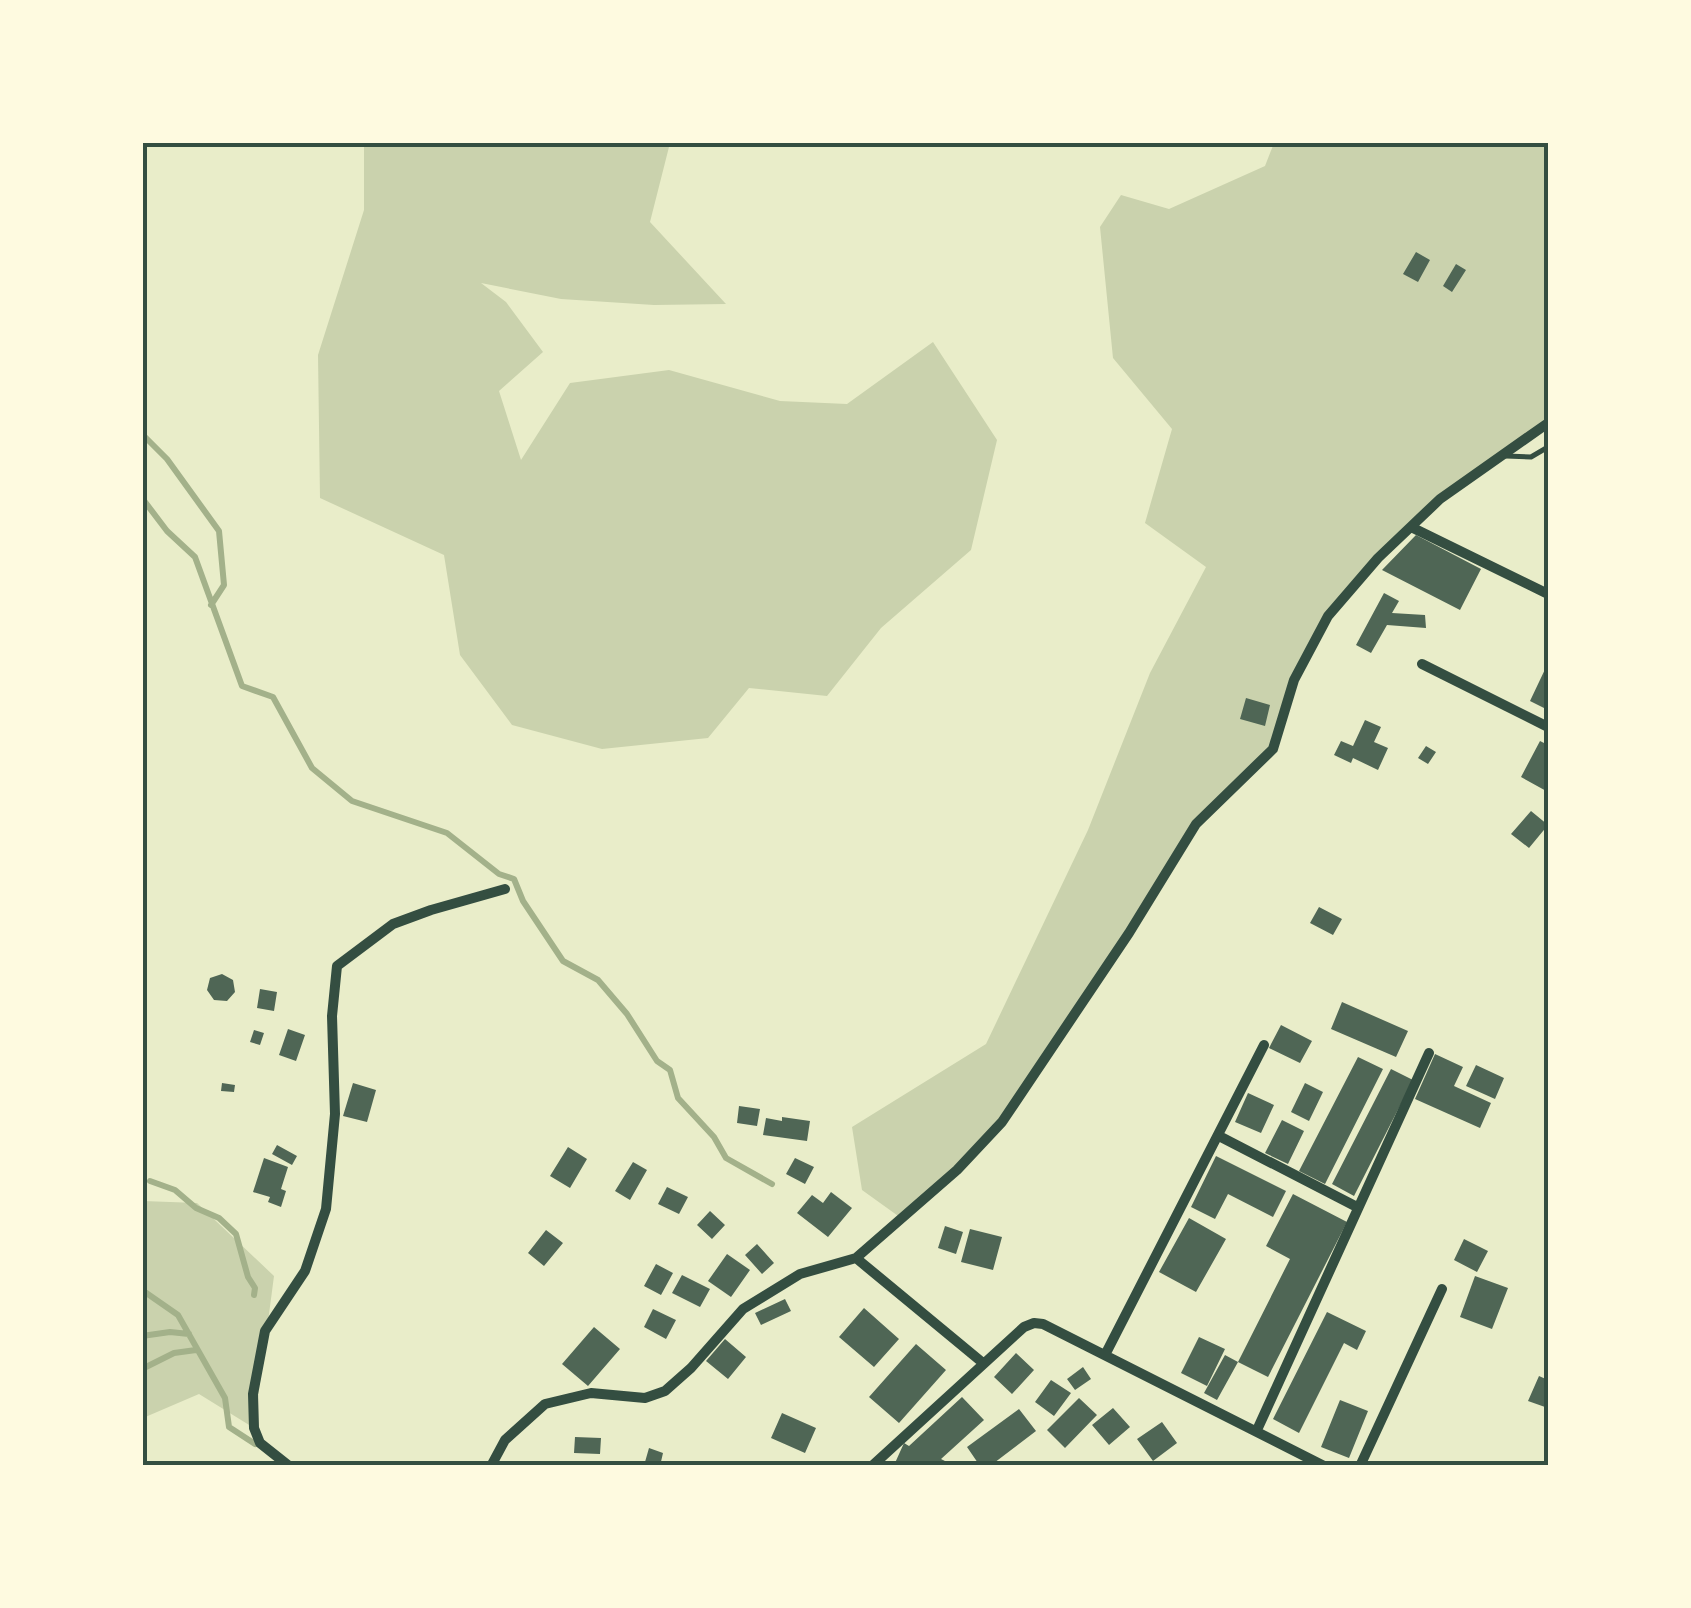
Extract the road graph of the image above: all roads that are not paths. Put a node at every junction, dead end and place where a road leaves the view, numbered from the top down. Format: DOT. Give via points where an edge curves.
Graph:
graph roads {
  1 [pos="1548,422"];
  2 [pos="1548,447"];
  3 [pos="1498,456"];
  4 [pos="1411,526"];
  5 [pos="1548,594"];
  6 [pos="1422,664"];
  7 [pos="1548,727"];
  8 [pos="505,889"];
  9 [pos="1264,1045"];
  10 [pos="1429,1053"];
  11 [pos="1218,1136"];
  12 [pos="1357,1207"];
  13 [pos="856,1258"];
  14 [pos="1442,1288"];
  15 [pos="1106,1353"];
  16 [pos="983,1363"];
  17 [pos="1256,1430"];
  18 [pos="289,1466"];
  19 [pos="491,1466"];
  20 [pos="872,1466"];
  21 [pos="1324,1466"];
  22 [pos="1360,1466"];
  1 -- 3 [label="street"];
  2 -- 3 [label="lane" via="1532,457"];
  3 -- 4 [label="street"];
  4 -- 5 [label="street"];
  4 -- 13 [label="street" via="1328,616 1294,680 1273,749 1196,824 1002,1122"];
  6 -- 7 [label="street"];
  8 -- 18 [label="street" via="393,924 337,966 326,1210 305,1270 265,1331 252,1394 260,1443"];
  9 -- 11 [label="street"];
  10 -- 12 [label="street"];
  11 -- 12 [label="street"];
  11 -- 15 [label="street"];
  12 -- 17 [label="street"];
  13 -- 16 [label="street"];
  13 -- 19 [label="street" via="800,1274 743,1310 665,1390 645,1398 591,1393 545,1404 505,1440"];
  14 -- 22 [label="street"];
  15 -- 16 [label="street" via="1034,1323"];
  15 -- 17 [label="street"];
  16 -- 20 [label="street"];
  17 -- 21 [label="street"];
}
